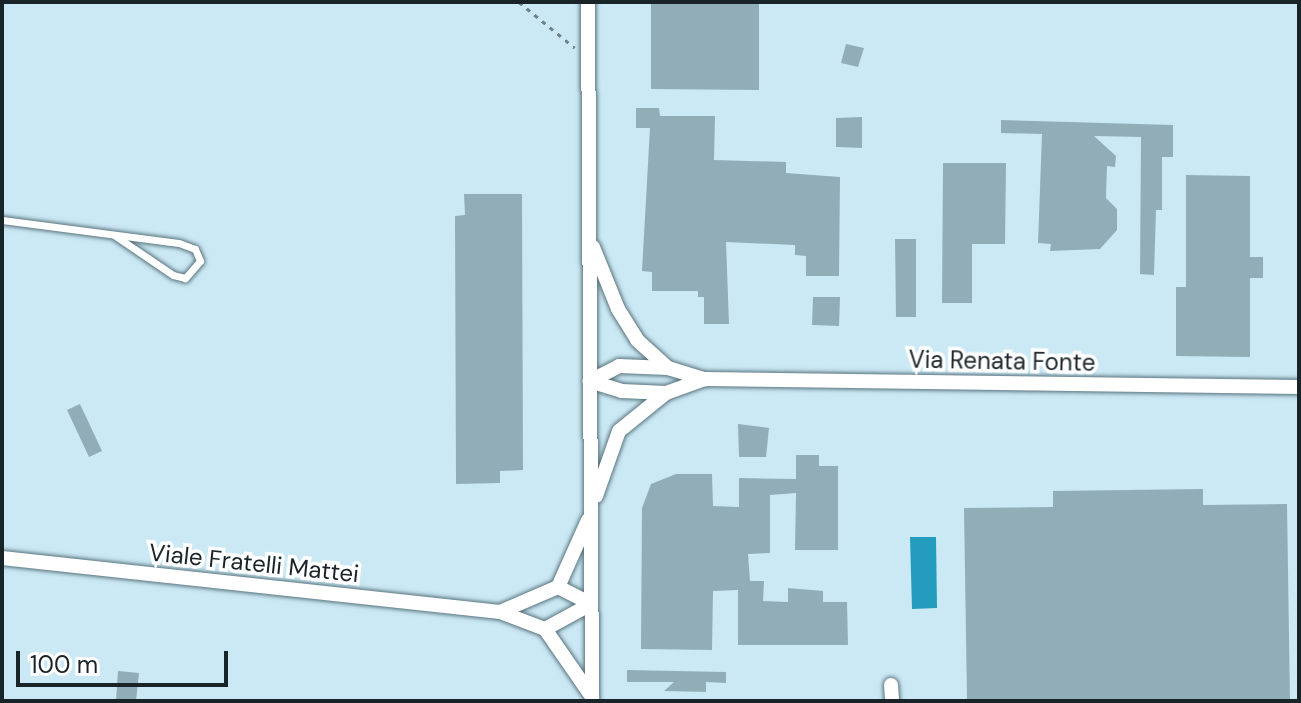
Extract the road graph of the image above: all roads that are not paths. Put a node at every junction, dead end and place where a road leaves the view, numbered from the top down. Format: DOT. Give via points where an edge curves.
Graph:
graph roads {
  1 [pos="588,2"];
  2 [pos="2,220"];
  3 [pos="114,235"];
  4 [pos="590,240"];
  5 [pos="668,368"];
  6 [pos="705,379"];
  7 [pos="590,381"];
  8 [pos="1299,387"];
  9 [pos="666,393"];
  10 [pos="591,514"];
  11 [pos="2,558"];
  12 [pos="558,587"];
  13 [pos="591,604"];
  14 [pos="500,612"];
  15 [pos="545,629"];
  16 [pos="891,685"];
  17 [pos="592,699"];
  18 [pos="892,701"];
  1 -- 4 [label="street"];
  2 -- 3 [label="lane"];
  3 -- 3 [label="lane" via="173,275 185,278 200,261 195,249 179,243"];
  4 -- 5 [label="street, Via Renata Fonte" via="618,309 637,340"];
  4 -- 7 [label="street"];
  5 -- 6 [label="street, Via Renata Fonte"];
  5 -- 7 [label="street, Via Renata Fonte" via="619,366"];
  6 -- 8 [label="street, Via Renata Fonte"];
  6 -- 9 [label="street, Via Renata Fonte"];
  7 -- 9 [label="street, Via Renata Fonte" via="622,391"];
  7 -- 10 [label="street"];
  9 -- 10 [label="street, Via Renata Fonte" via="619,431"];
  10 -- 12 [label="street"];
  10 -- 13 [label="street"];
  11 -- 14 [label="street, Viale Fratelli Mattei"];
  12 -- 13 [label="street"];
  12 -- 14 [label="street, Viale Fratelli Mattei"];
  13 -- 15 [label="street"];
  13 -- 17 [label="street"];
  14 -- 15 [label="street, Viale Fratelli Mattei"];
  15 -- 17 [label="street"];
  16 -- 18 [label="street"];
}
